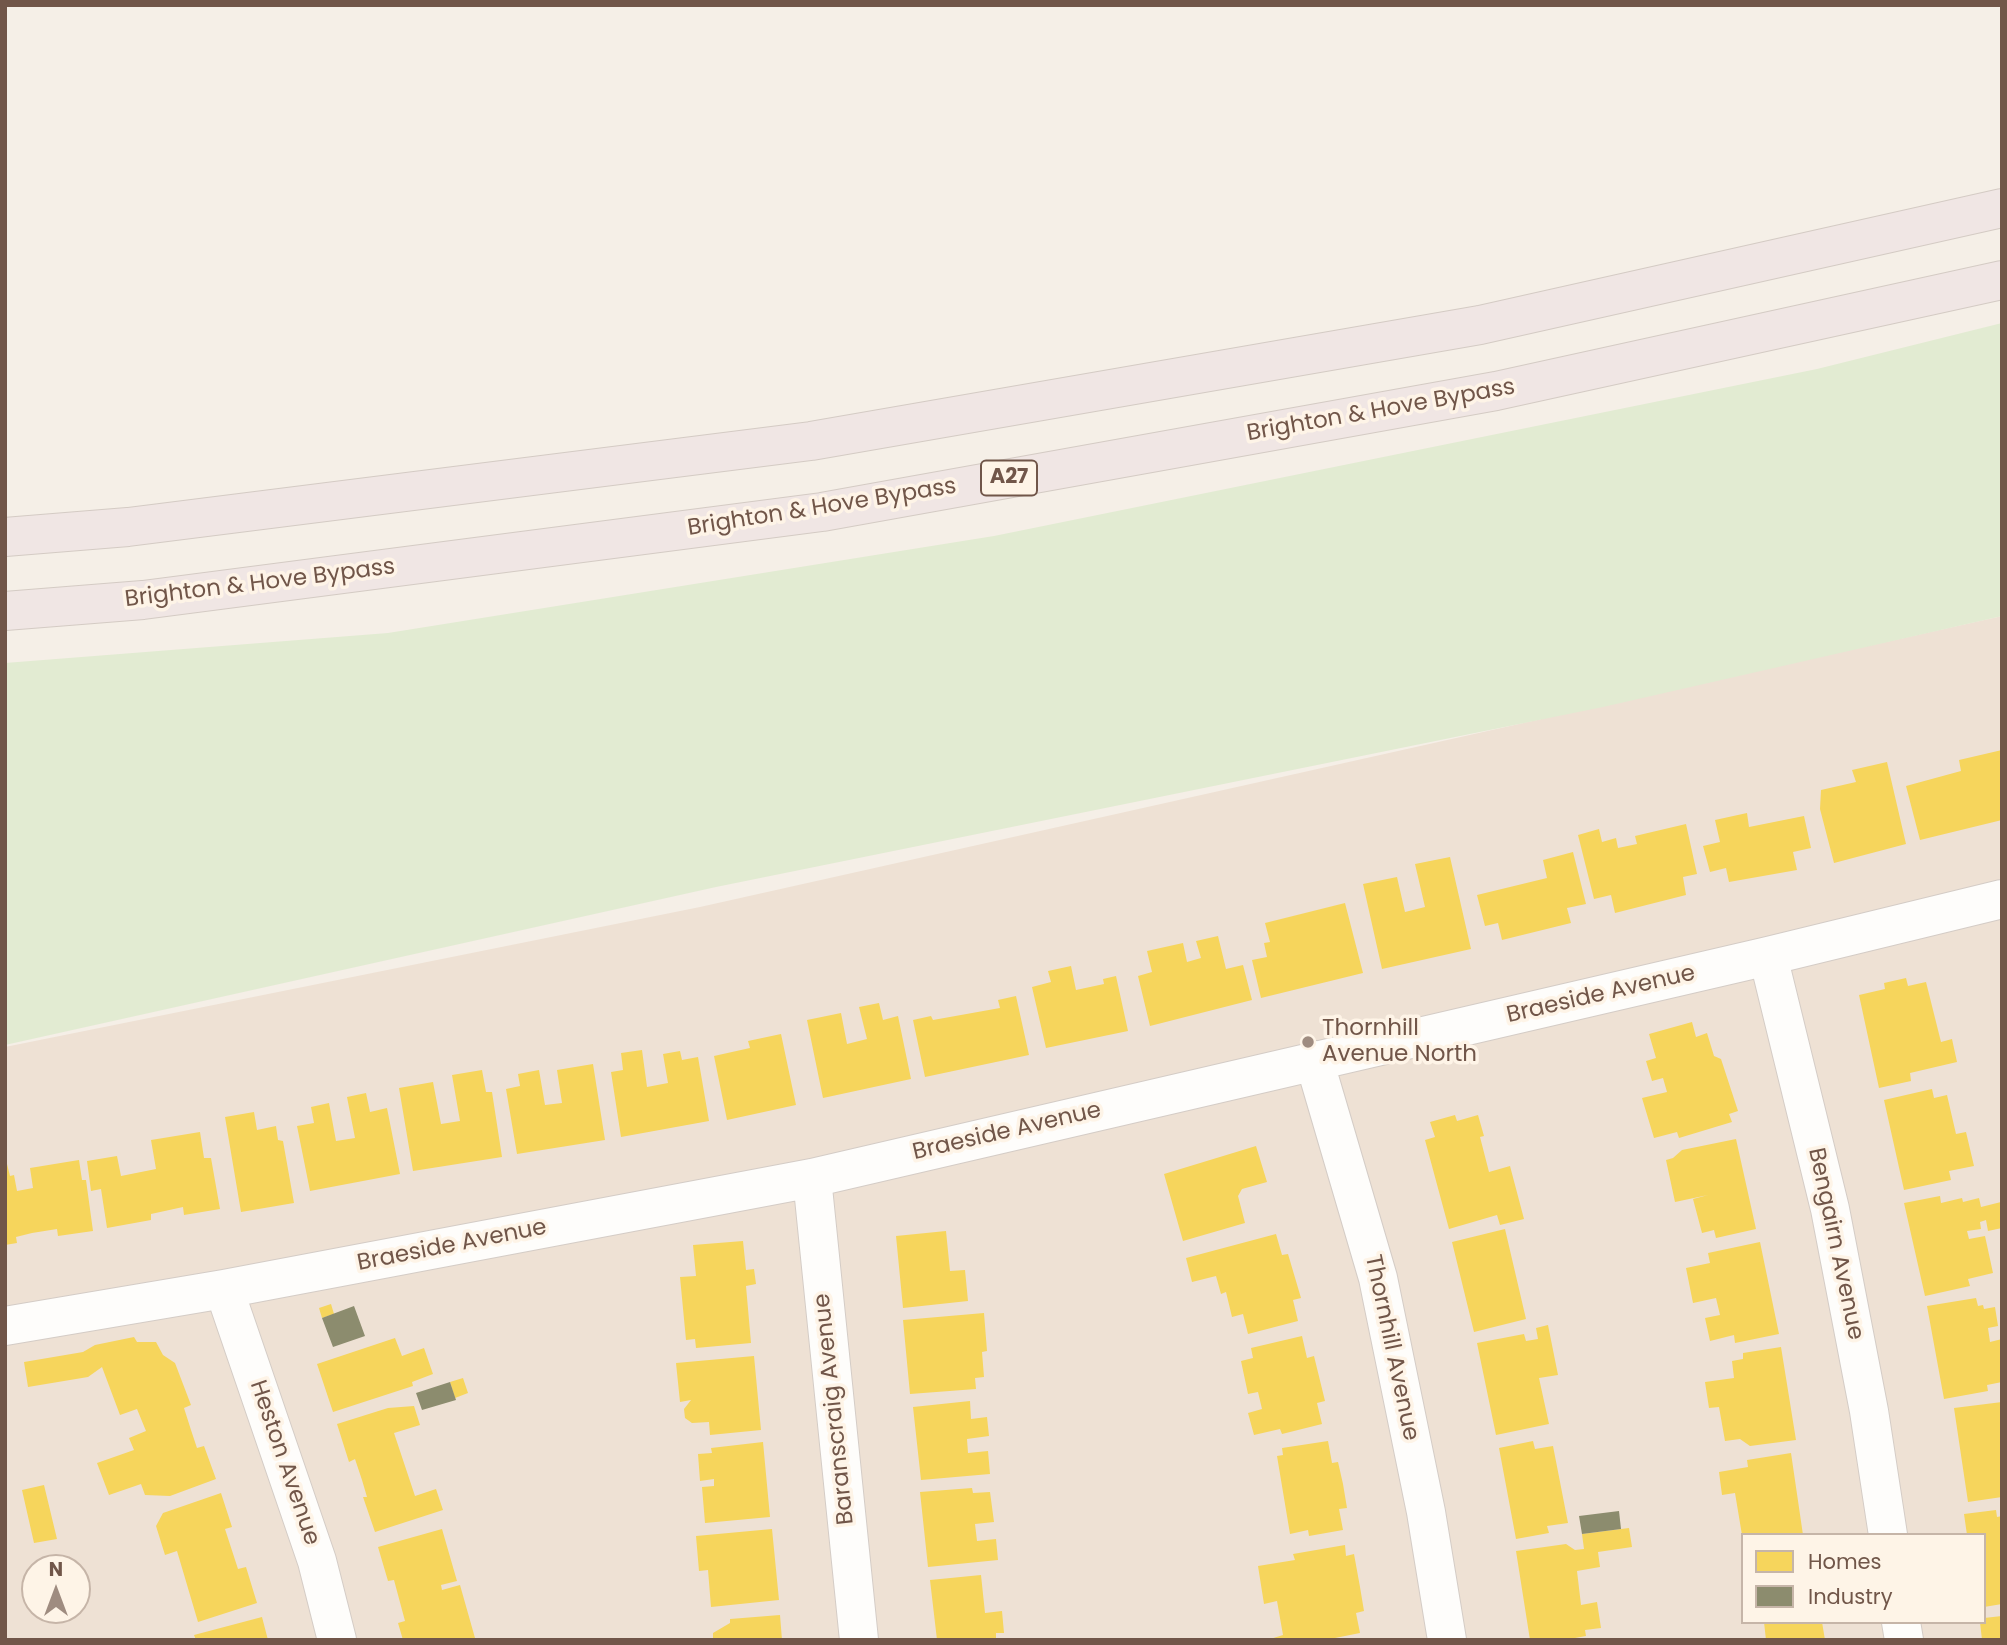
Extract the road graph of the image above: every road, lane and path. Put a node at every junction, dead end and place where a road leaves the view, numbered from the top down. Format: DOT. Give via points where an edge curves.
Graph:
graph roads {
  1 [pos="2002,208"];
  2 [pos="2002,280"];
  3 [pos="5,537"];
  4 [pos="5,611"];
  5 [pos="2002,899"];
  6 [pos="1768,956"];
  7 [pos="1314,1060"];
  8 [pos="812,1178"];
  9 [pos="224,1289"];
  10 [pos="5,1326"];
  11 [pos="1888,1533"];
  12 [pos="337,1640"];
  13 [pos="859,1640"];
  14 [pos="1447,1640"];
  1 -- 3 [label="highway" via="1480,325 811,441 142,525"];
  2 -- 4 [label="highway, Brighton & Hove Bypass / A27" via="1496,391 822,512 143,600"];
  5 -- 6 [label="street, Braeside Avenue"];
  6 -- 7 [label="street, Braeside Avenue"];
  6 -- 11 [label="street, Bengairn Avenue" via="1830,1209"];
  7 -- 8 [label="street, Braeside Avenue"];
  7 -- 14 [label="street, Thornhill Avenue" via="1378,1278"];
  8 -- 9 [label="street, Braeside Avenue"];
  8 -- 13 [label="street, Baranscraig Avenue"];
  9 -- 10 [label="street, Braeside Avenue"];
  9 -- 12 [label="street, Heston Avenue" via="317,1561"];
}
